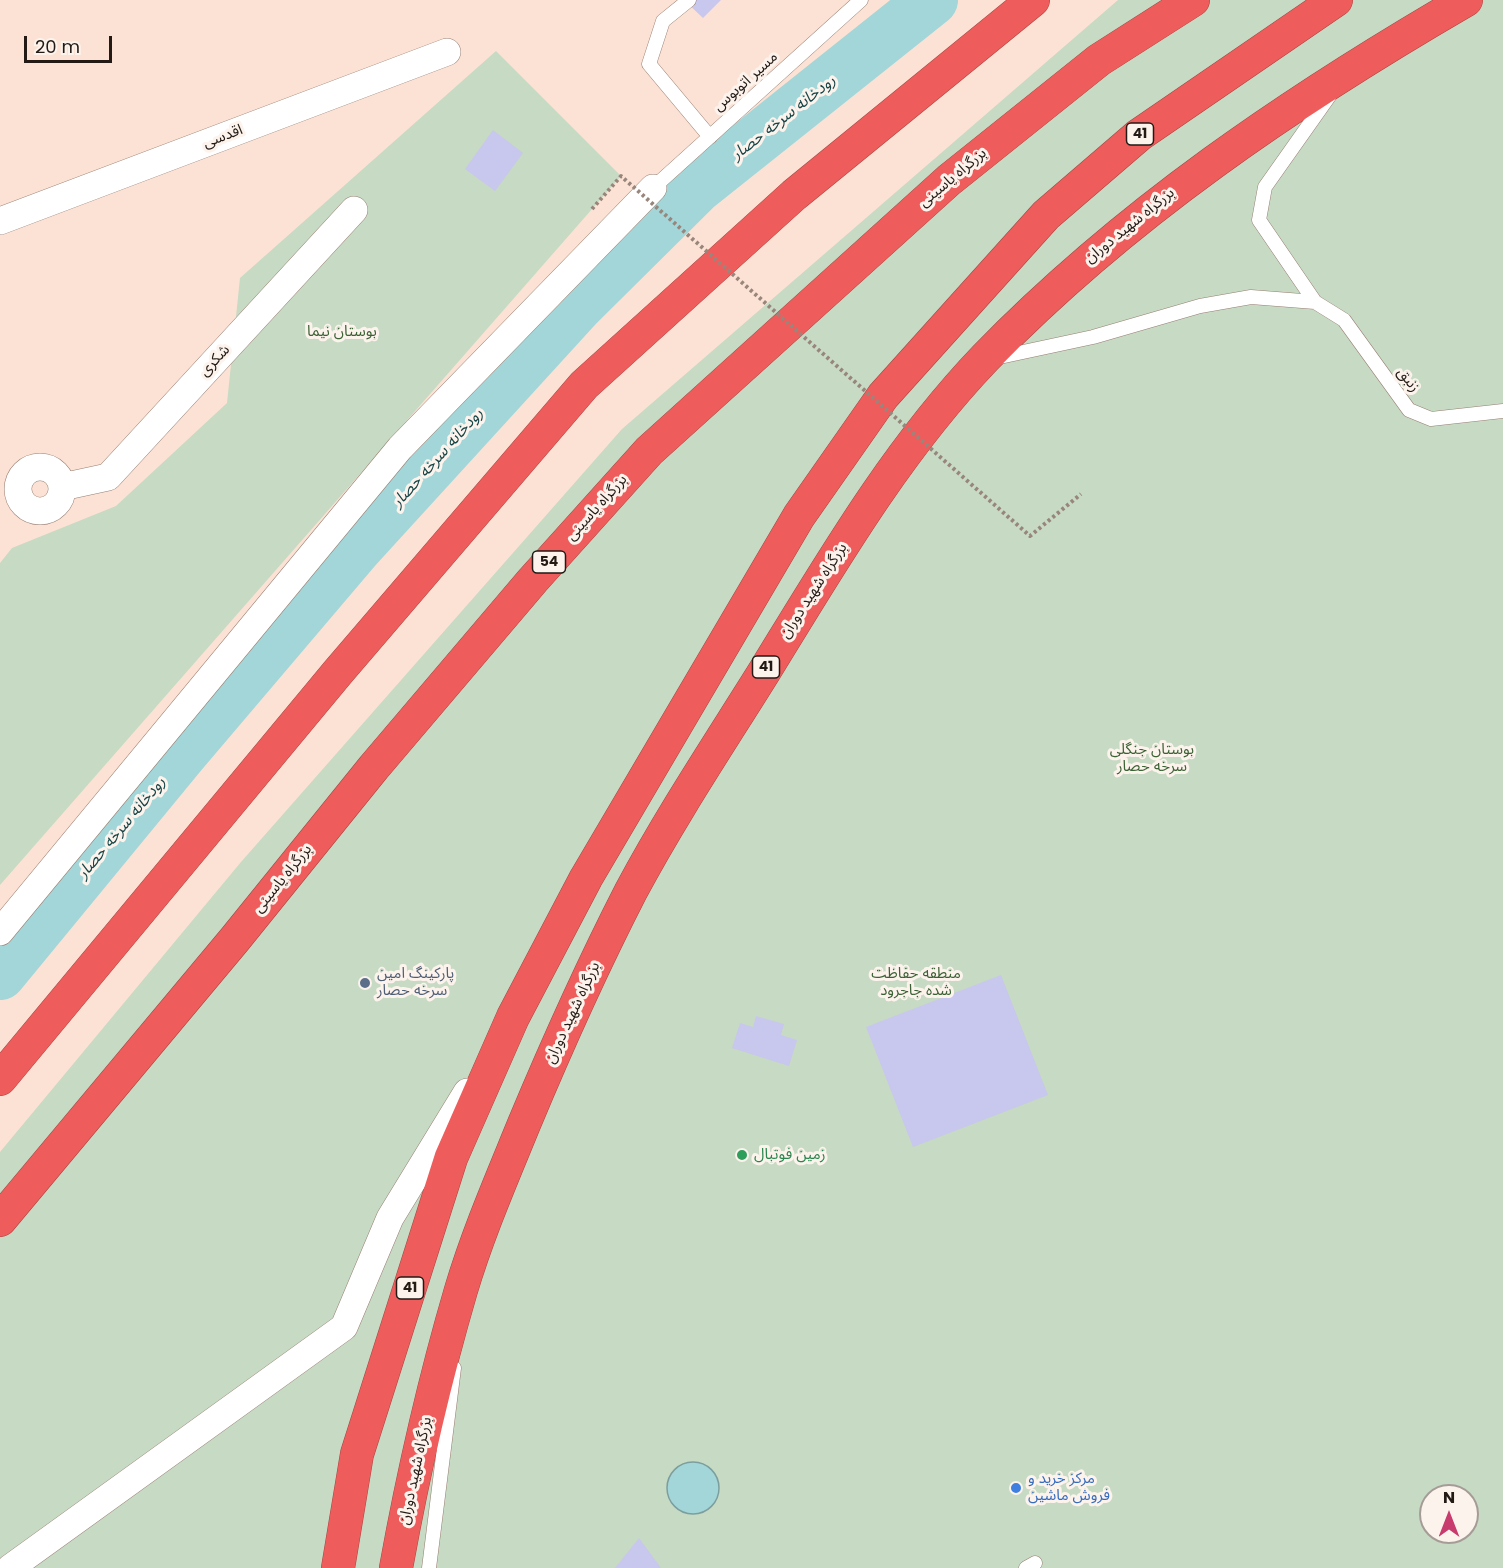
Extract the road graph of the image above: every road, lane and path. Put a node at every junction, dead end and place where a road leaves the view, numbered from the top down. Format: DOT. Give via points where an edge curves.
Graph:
graph roads {
  1 [pos="688,0"];
  2 [pos="861,0"];
  3 [pos="1033,0"];
  4 [pos="1193,0"];
  5 [pos="1336,0"];
  6 [pos="1466,0"];
  7 [pos="447,52"];
  8 [pos="1362,61"];
  9 [pos="710,137"];
  10 [pos="653,188"];
  11 [pos="592,209"];
  12 [pos="354,210"];
  13 [pos="0,221"];
  14 [pos="1315,302"];
  15 [pos="984,360"];
  16 [pos="1503,411"];
  17 [pos="1081,494"];
  18 [pos="9,501"];
  19 [pos="0,932"];
  20 [pos="513,1017"];
  21 [pos="0,1079"];
  22 [pos="0,1220"];
  23 [pos="462,1286"];
  24 [pos="10,1568"];
  25 [pos="338,1568"];
  26 [pos="396,1568"];
  27 [pos="429,1568"];
  1 -- 9 [label="lane" via="663,21 649,64"];
  2 -- 9 [label="lane, مسیر اتوبوس"];
  3 -- 21 [label="highway" via="794,195 584,385 338,672"];
  4 -- 22 [label="highway, بزرگراه یاسینی / 54" via="1099,60 949,180 649,451 374,767"];
  5 -- 20 [label="highway, 41" via="1139,135 1046,214 883,396 787,537 586,879"];
  6 -- 8 [label="highway, بزرگراه شهید دوران / 41"];
  7 -- 13 [label="street, اقدسی"];
  8 -- 14 [label="lane" via="1329,96 1265,188 1259,220"];
  8 -- 15 [label="highway, بزرگراه شهید دوران / 41" via="1208,164 1073,273"];
  9 -- 10 [label="lane, مسیر اتوبوس"];
  10 -- 19 [label="street" via="399,448"];
  11 -- 17 [label="path, bridge" via="621,176 1030,536"];
  12 -- 18 [label="street, شکری" via="108,477 62,488 58,502 45,511"];
  14 -- 15 [label="lane" via="1251,297 1200,306 1093,338"];
  14 -- 16 [label="lane, زنبق" via="1344,320 1409,410 1431,419"];
  15 -- 23 [label="highway, بزرگراه شهید دوران / 41" via="905,450 633,888 562,1035 498,1187"];
  20 -- 24 [label="street" via="390,1218 344,1327"];
  20 -- 25 [label="highway, 41" via="451,1158 397,1327 357,1454"];
  23 -- 26 [label="highway, بزرگراه شهید دوران / 41" via="416,1455"];
  23 -- 27 [label="lane"];
}
